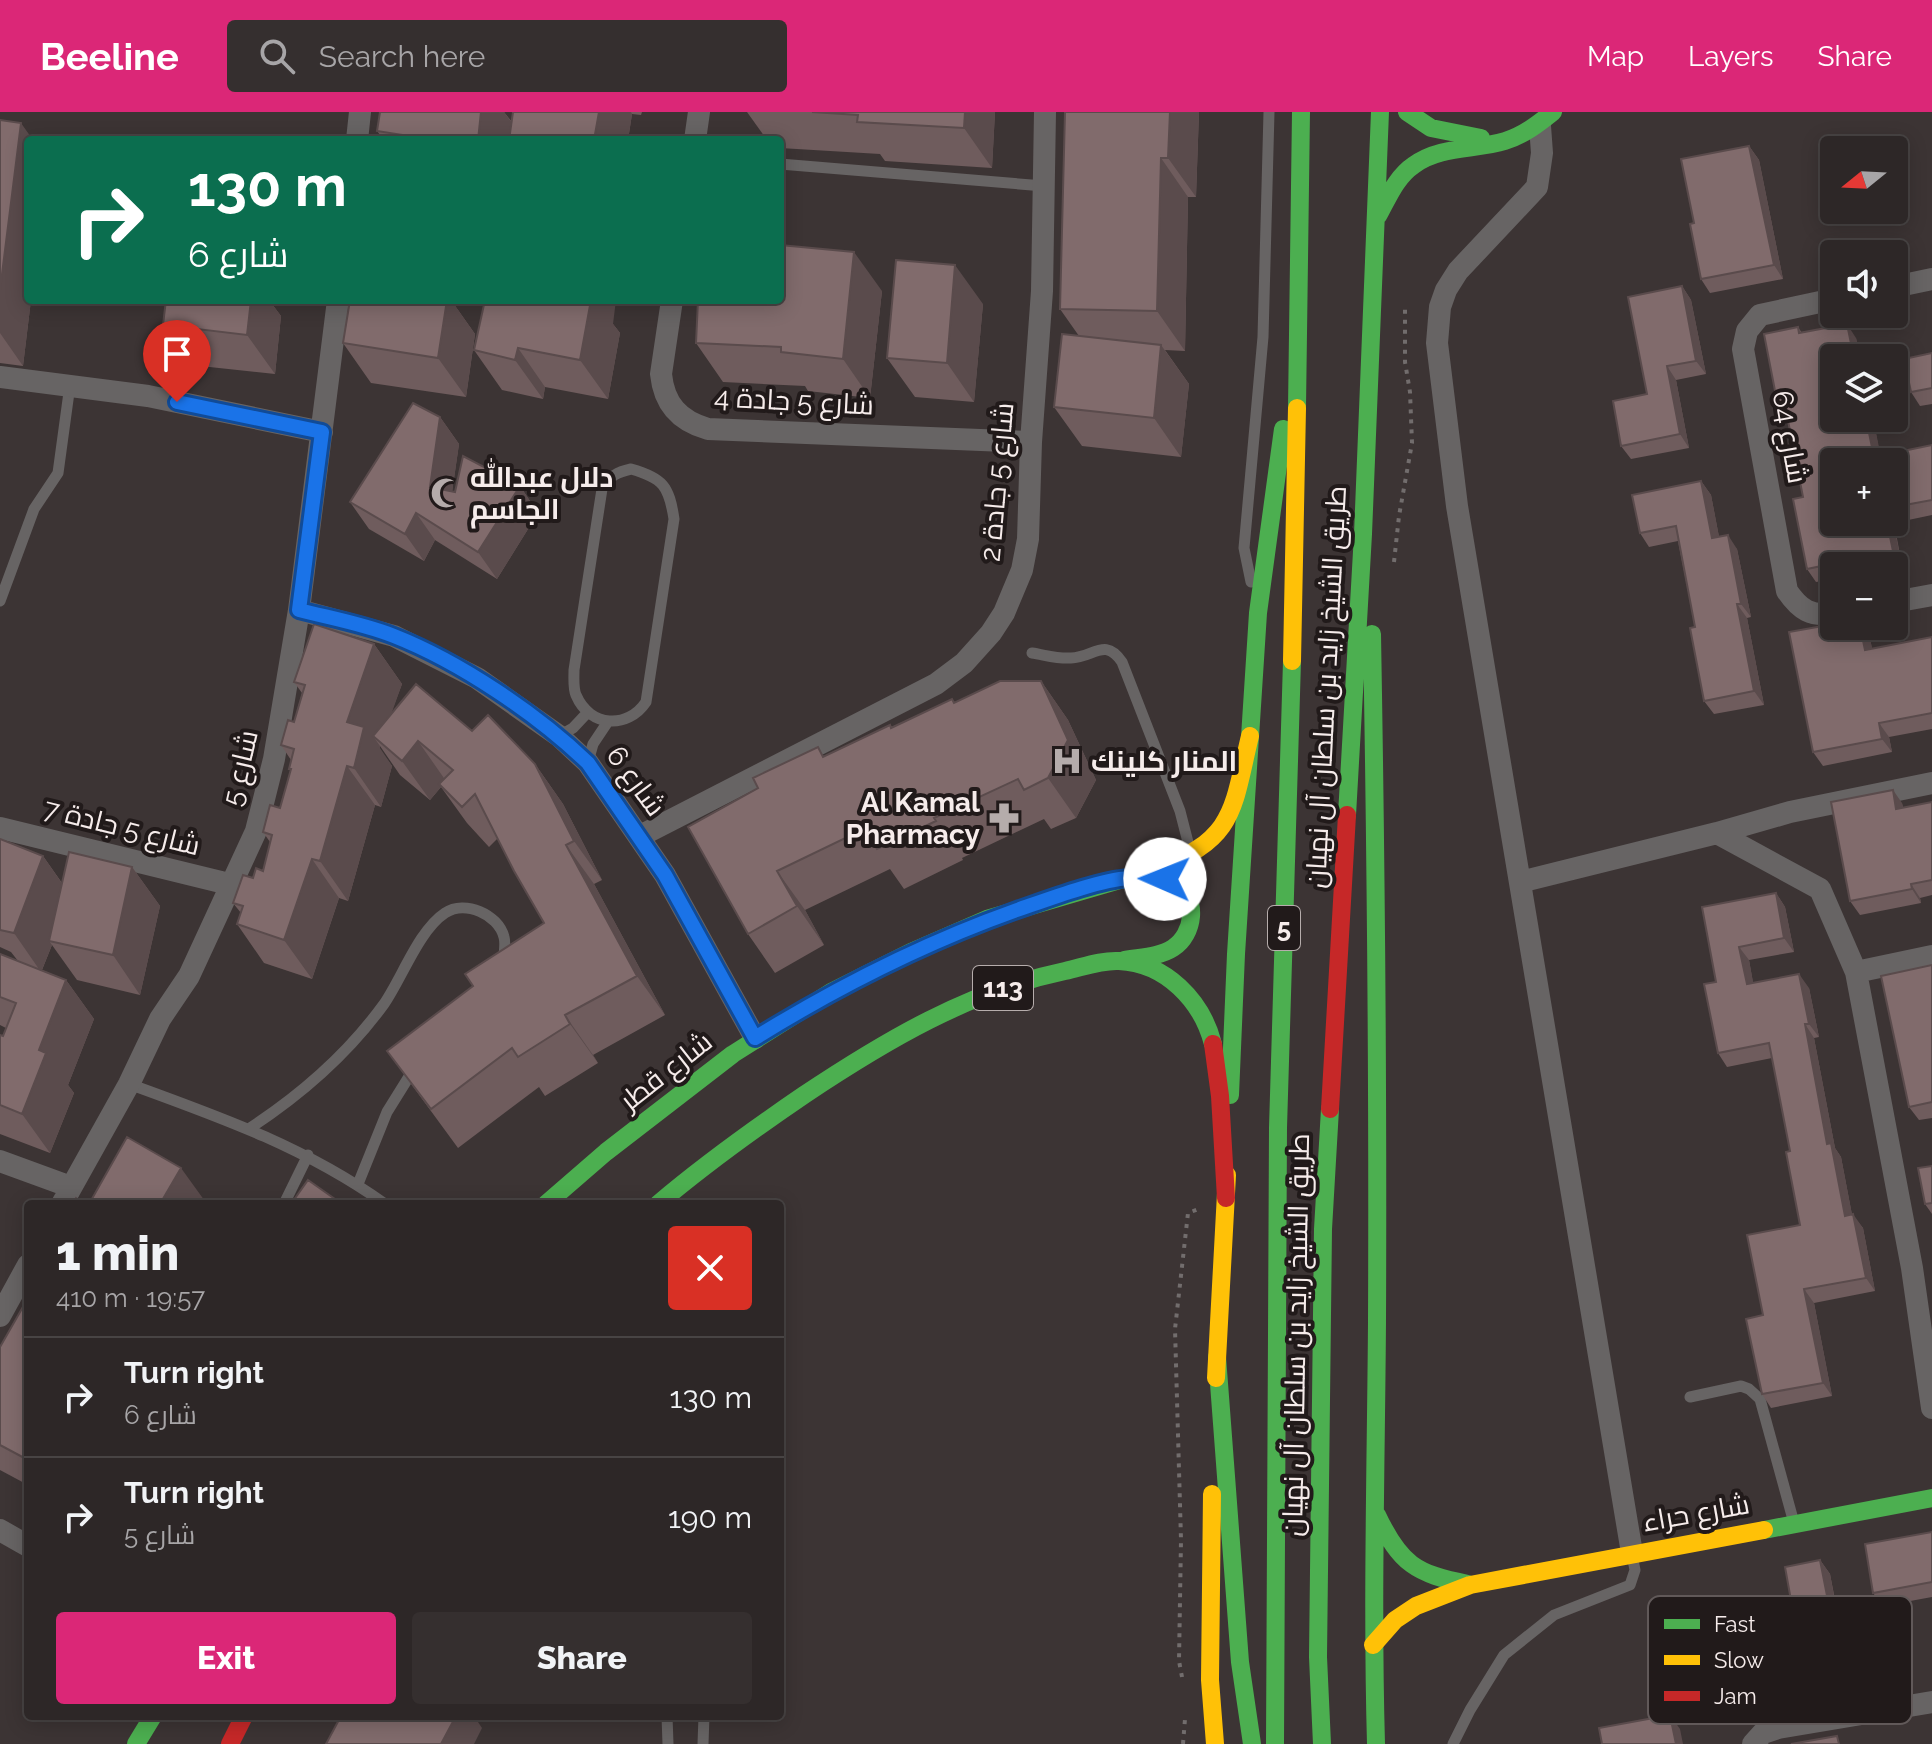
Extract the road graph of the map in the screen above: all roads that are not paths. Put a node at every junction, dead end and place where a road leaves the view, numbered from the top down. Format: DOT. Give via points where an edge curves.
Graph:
graph roads {
  1 [pos="360,112"];
  2 [pos="699,112"];
  3 [pos="1045,112"];
  4 [pos="1269,112"];
  5 [pos="1301,112"];
  6 [pos="1380,112"];
  7 [pos="1407,112"];
  8 [pos="1546,119"];
  9 [pos="357,136"];
  10 [pos="696,136"];
  11 [pos="1502,142"];
  12 [pos="784,164"];
  13 [pos="1044,186"];
  14 [pos="1377,219"];
  15 [pos="1932,279"];
  16 [pos="1908,284"];
  17 [pos="1820,302"];
  18 [pos="338,304"];
  19 [pos="671,304"];
  20 [pos="1298,314"];
  21 [pos="0,377"];
  22 [pos="70,385"];
  23 [pos="322,432"];
  24 [pos="1031,442"];
  25 [pos="1363,534"];
  26 [pos="1932,595"];
  27 [pos="1908,599"];
  28 [pos="0,601"];
  29 [pos="299,610"];
  30 [pos="1258,613"];
  31 [pos="1820,615"];
  32 [pos="1032,653"];
  33 [pos="588,712"];
  34 [pos="607,723"];
  35 [pos="559,736"];
  36 [pos="1250,736"];
  37 [pos="588,763"];
  38 [pos="1932,783"];
  39 [pos="0,828"];
  40 [pos="1717,833"];
  41 [pos="640,836"];
  42 [pos="1191,854"];
  43 [pos="1126,878"];
  44 [pos="1520,882"];
  45 [pos="229,884"];
  46 [pos="1932,956"];
  47 [pos="1120,961"];
  48 [pos="497,970"];
  49 [pos="1856,972"];
  50 [pos="755,1038"];
  51 [pos="422,1057"];
  52 [pos="129,1084"];
  53 [pos="250,1128"];
  54 [pos="308,1155"];
  55 [pos="0,1161"];
  56 [pos="358,1184"];
  57 [pos="66,1195"];
  58 [pos="1226,1198"];
  59 [pos="286,1200"];
  60 [pos="380,1200"];
  61 [pos="551,1200"];
  62 [pos="663,1200"];
  63 [pos="1922,1266"];
  64 [pos="24,1272"];
  65 [pos="0,1316"];
  66 [pos="1217,1357"];
  67 [pos="1690,1397"];
  68 [pos="1932,1408"];
  69 [pos="1932,1498"];
  70 [pos="1376,1512"];
  71 [pos="1794,1523"];
  72 [pos="0,1530"];
  73 [pos="24,1544"];
  74 [pos="1632,1553"];
  75 [pos="1470,1585"];
  76 [pos="1373,1645"];
  77 [pos="1932,1702"];
  78 [pos="1912,1705"];
  79 [pos="151,1720"];
  80 [pos="242,1720"];
  81 [pos="667,1720"];
  82 [pos="704,1720"];
  83 [pos="1802,1724"];
  84 [pos="136,1744"];
  85 [pos="230,1744"];
  86 [pos="668,1744"];
  87 [pos="703,1744"];
  88 [pos="1215,1744"];
  89 [pos="1252,1744"];
  90 [pos="1275,1744"];
  91 [pos="1322,1744"];
  92 [pos="1376,1744"];
  93 [pos="1453,1744"];
  94 [pos="1753,1744"];
  1 -- 9 [label="street"];
  2 -- 10 [label="street"];
  3 -- 13 [label="street, شارع 5 جادة 2"];
  4 -- 30 [label="lane" via="1263,337 1244,548"];
  5 -- 20 [label="main road, طريق الشيخ زايد بن سلطان آل نهيان / 5"];
  6 -- 14 [label="main road, طريق الشيخ زايد بن سلطان آل نهيان / 5"];
  7 -- 11 [label="main road" via="1431,128"];
  8 -- 11 [label="main road"];
  8 -- 44 [label="street" via="1537,187 1458,271 1440,307 1437,343 1457,506"];
  11 -- 14 [label="main road" via="1417,160 1390,188"];
  12 -- 13 [label="lane"];
  13 -- 24 [label="street, شارع 5 جادة 2"];
  14 -- 25 [label="main road, طريق الشيخ زايد بن سلطان آل نهيان / 5"];
  15 -- 16 [label="street"];
  17 -- 31 [label="street, شارع 64" via="1760,315 1747,331 1743,349 1787,591 1797,606"];
  18 -- 23 [label="street, شارع 5"];
  19 -- 24 [label="street, شارع 5 جادة 4" via="662,385 678,415 697,426"];
  20 -- 30 [label="main road"];
  20 -- 90 [label="main road, طريق الشيخ زايد بن سلطان آل نهيان / 5" via="1278,1128"];
  21 -- 22 [label="street"];
  22 -- 23 [label="street"];
  22 -- 28 [label="lane" via="58,473 34,509"];
  23 -- 29 [label="street, شارع 5"];
  24 -- 41 [label="street, شارع 5 جادة 2" via="1029,528 1022,570 1004,613 976,651 936,684"];
  25 -- 70 [label="main road" via="1374,657 1378,956"];
  25 -- 91 [label="main road, طريق الشيخ زايد بن سلطان آل نهيان / 5" via="1323,1229 1318,1657"];
  26 -- 27 [label="street"];
  29 -- 35 [label="street, شارع 6" via="394,636 477,678"];
  29 -- 45 [label="street, شارع 5" via="256,831"];
  30 -- 36 [label="main road"];
  32 -- 42 [label="lane" via="1074,658 1105,648 1115,652 1177,803"];
  33 -- 34 [label="lane"];
  33 -- 34 [label="lane" via="577,695 574,670 602,489 618,472 631,469 663,484 674,519 646,702 639,714"];
  33 -- 35 [label="lane"];
  34 -- 37 [label="lane"];
  35 -- 37 [label="street, شارع 6"];
  36 -- 42 [label="main road, شارع قطر / 113" via="1224,827"];
  36 -- 58 [label="main road"];
  37 -- 41 [label="street, شارع 6"];
  38 -- 40 [label="street"];
  39 -- 45 [label="street, شارع 5 جادة 7"];
  40 -- 44 [label="street"];
  40 -- 49 [label="street" via="1820,889"];
  41 -- 50 [label="street, شارع 6"];
  42 -- 43 [label="main road, شارع قطر / 113"];
  43 -- 47 [label="main road" via="1176,883 1191,903 1192,916 1177,945"];
  43 -- 50 [label="main road, شارع قطر / 113" via="966,928 885,963"];
  44 -- 74 [label="street"];
  45 -- 52 [label="street, شارع 5" via="189,976 160,1019"];
  46 -- 49 [label="street"];
  47 -- 58 [label="main road, 113" via="1155,971 1181,989 1197,1003 1209,1027"];
  47 -- 62 [label="main road, 113" via="1049,972 917,1026 785,1108"];
  48 -- 53 [label="lane" via="503,961 504,937 491,917 470,907 447,911 430,927 363,1032 311,1085"];
  49 -- 63 [label="street"];
  50 -- 61 [label="main road, شارع قطر / 113"];
  51 -- 56 [label="lane" via="387,1112"];
  52 -- 53 [label="lane"];
  52 -- 57 [label="street, شارع 5"];
  53 -- 54 [label="lane"];
  54 -- 56 [label="lane"];
  54 -- 59 [label="lane"];
  55 -- 57 [label="street"];
  56 -- 60 [label="lane"];
  58 -- 66 [label="main road"];
  63 -- 68 [label="street"];
  64 -- 65 [label="street"];
  66 -- 88 [label="main road" via="1210,1579"];
  66 -- 89 [label="main road" via="1240,1662"];
  67 -- 71 [label="lane" via="1741,1386 1760,1399"];
  69 -- 71 [label="main road, شارع حراء"];
  70 -- 75 [label="main road, شارع حراء" via="1406,1564 1419,1573"];
  70 -- 76 [label="main road"];
  71 -- 74 [label="main road, شارع حراء"];
  72 -- 73 [label="street"];
  74 -- 75 [label="main road, شارع حراء"];
  74 -- 93 [label="lane" via="1635,1570 1630,1585 1554,1615 1504,1655"];
  75 -- 76 [label="main road, شارع حراء" via="1411,1606"];
  76 -- 92 [label="main road"];
  77 -- 78 [label="street"];
  79 -- 84 [label="main road"];
  80 -- 85 [label="main road"];
  81 -- 86 [label="lane"];
  82 -- 87 [label="lane"];
  83 -- 94 [label="street" via="1763,1733"];
}
